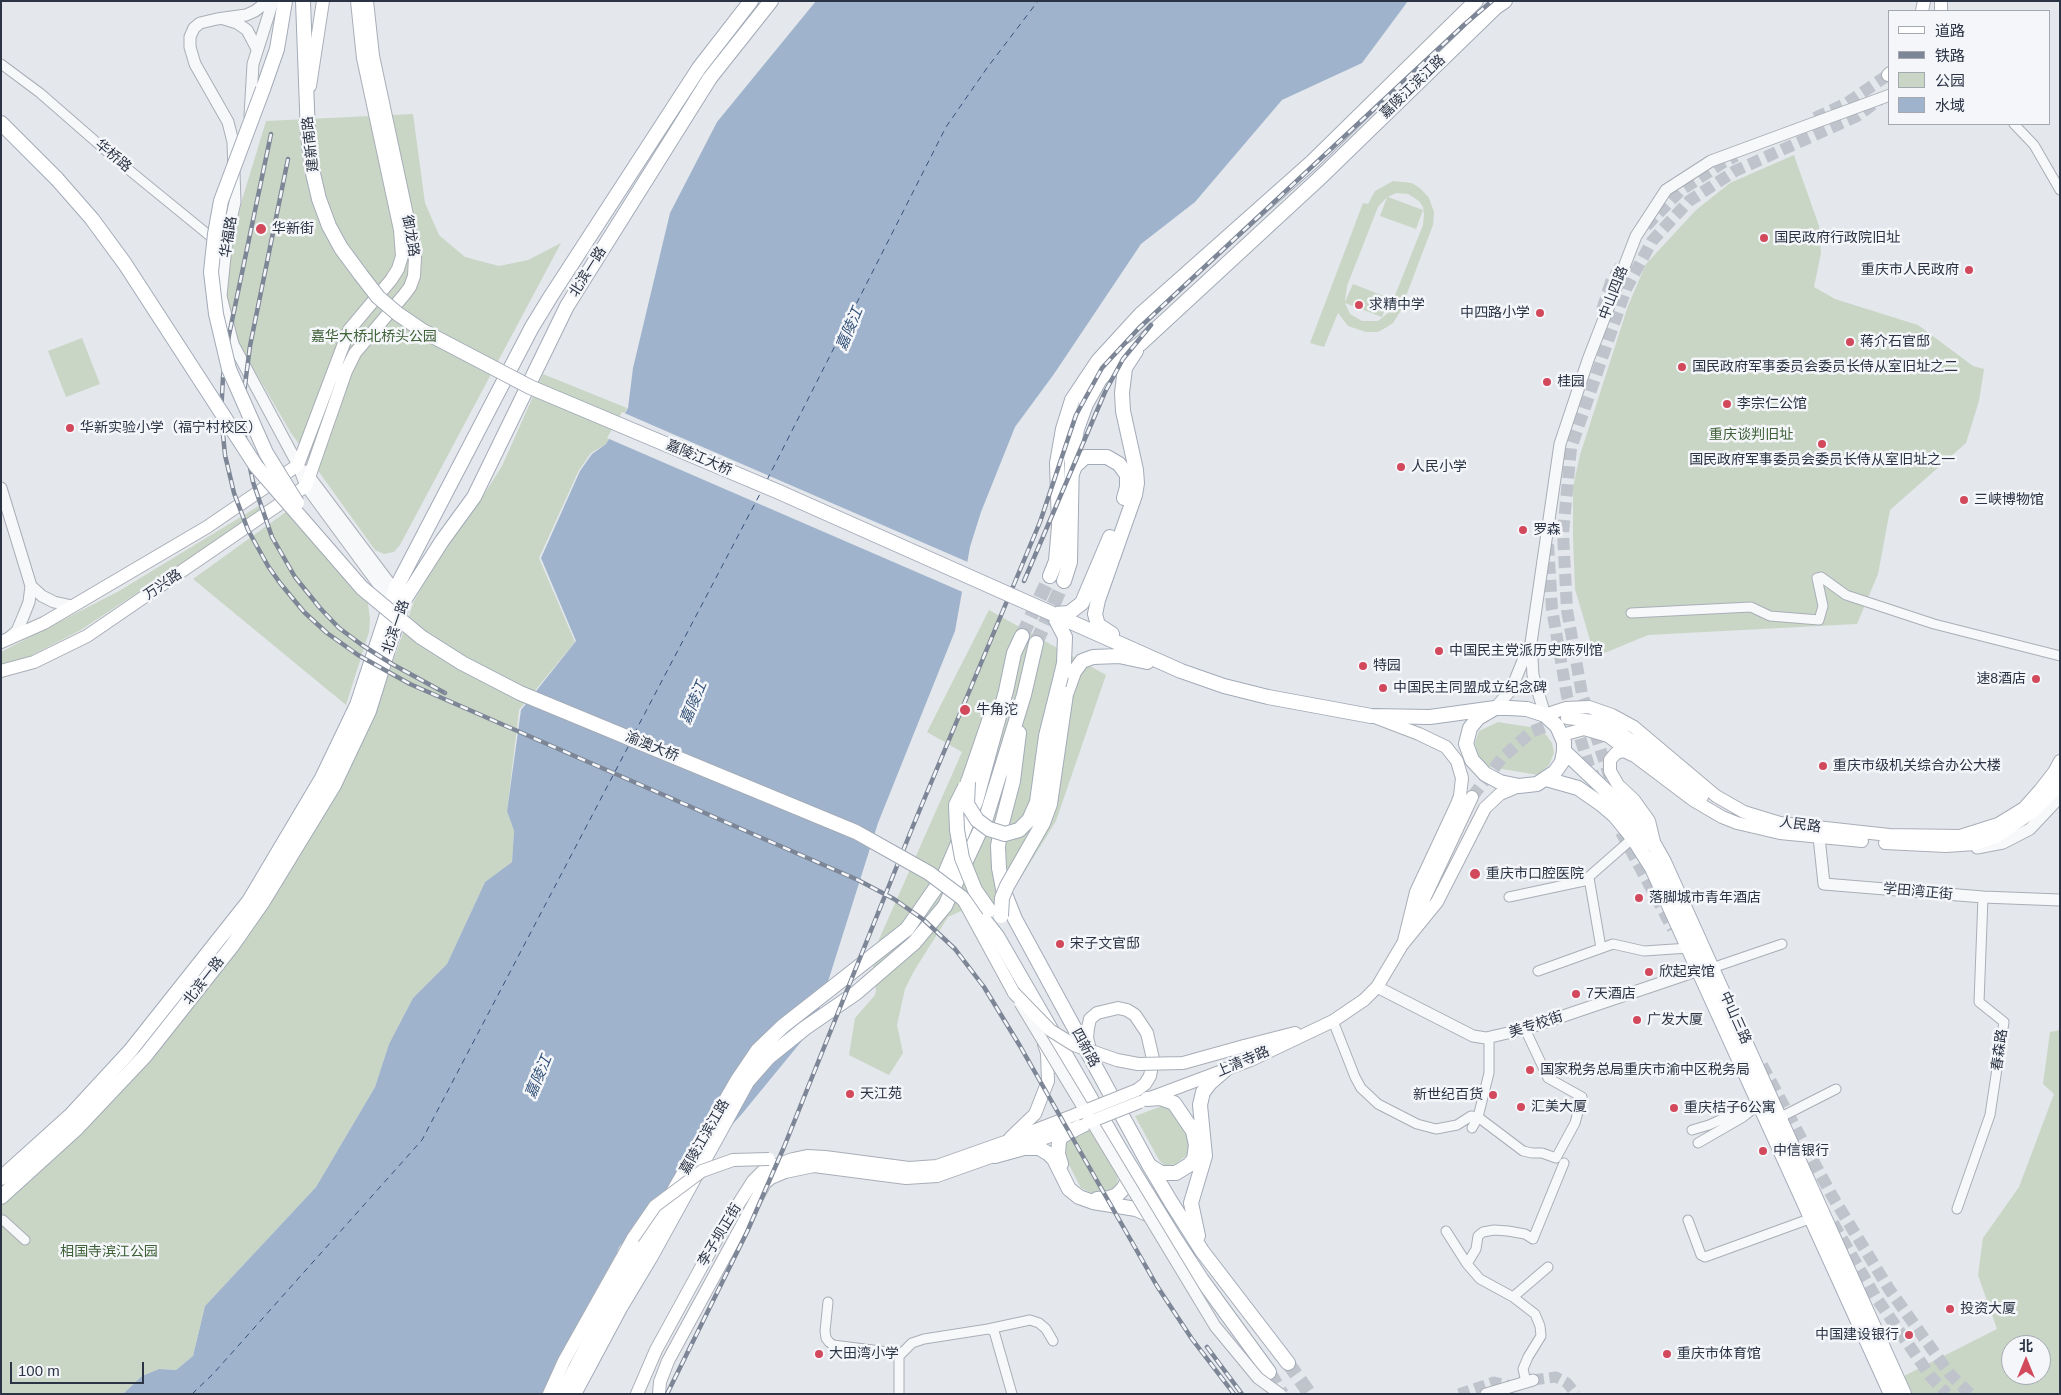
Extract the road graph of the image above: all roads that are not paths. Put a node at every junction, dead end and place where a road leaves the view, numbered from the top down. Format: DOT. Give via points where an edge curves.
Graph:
graph roads {
  1 [pos="268,1"];
  2 [pos="273,1"];
  3 [pos="285,1"];
  4 [pos="302,1"];
  5 [pos="323,1"];
  6 [pos="358,1"];
  7 [pos="367,1"];
  8 [pos="751,1"];
  9 [pos="771,1"];
  10 [pos="1476,1"];
  11 [pos="1505,1"];
  12 [pos="217,19"];
  13 [pos="257,49"];
  14 [pos="1,64"];
  15 [pos="257,89"];
  16 [pos="1888,96"];
  17 [pos="307,103"];
  18 [pos="1,123"];
  19 [pos="2015,125"];
  20 [pos="2060,190"];
  21 [pos="226,249"];
  22 [pos="361,276"];
  23 [pos="1140,344"];
  24 [pos="298,465"];
  25 [pos="1071,479"];
  26 [pos="308,481"];
  27 [pos="452,483"];
  28 [pos="1,488"];
  29 [pos="474,496"];
  30 [pos="320,539"];
  31 [pos="1050,576"];
  32 [pos="1064,581"];
  33 [pos="31,586"];
  34 [pos="397,602"];
  35 [pos="72,606"];
  36 [pos="1631,613"];
  37 [pos="1060,617"];
  38 [pos="1022,636"];
  39 [pos="4,642"];
  40 [pos="1531,642"];
  41 [pos="1036,643"];
  42 [pos="1014,653"];
  43 [pos="2060,656"];
  44 [pos="1,671"];
  45 [pos="1181,671"];
  46 [pos="1024,695"];
  47 [pos="1495,708"];
  48 [pos="1545,715"];
  49 [pos="1371,716"];
  50 [pos="1567,718"];
  51 [pos="1562,735"];
  52 [pos="1564,751"];
  53 [pos="1636,757"];
  54 [pos="2060,761"];
  55 [pos="1546,779"];
  56 [pos="2060,779"];
  57 [pos="968,782"];
  58 [pos="1519,786"];
  59 [pos="1472,797"];
  60 [pos="2060,797"];
  61 [pos="1759,829"];
  62 [pos="1818,837"];
  63 [pos="1633,838"];
  64 [pos="1915,845"];
  65 [pos="1656,846"];
  66 [pos="1589,878"];
  67 [pos="961,896"];
  68 [pos="1508,897"];
  69 [pos="1983,897"];
  70 [pos="2060,900"];
  71 [pos="995,913"];
  72 [pos="1000,934"];
  73 [pos="1782,944"];
  74 [pos="1402,945"];
  75 [pos="1601,948"];
  76 [pos="1689,948"];
  77 [pos="1706,970"];
  78 [pos="1538,971"];
  79 [pos="1377,987"];
  80 [pos="1020,990"];
  81 [pos="1328,1023"];
  82 [pos="1526,1029"];
  83 [pos="1489,1038"];
  84 [pos="1096,1067"];
  85 [pos="1225,1070"];
  86 [pos="1836,1090"];
  87 [pos="1141,1097"];
  88 [pos="1757,1108"];
  89 [pos="1082,1118"];
  90 [pos="1478,1118"];
  91 [pos="1779,1118"];
  92 [pos="1472,1128"];
  93 [pos="1692,1130"];
  94 [pos="1005,1142"];
  95 [pos="1698,1142"];
  96 [pos="1121,1151"];
  97 [pos="807,1156"];
  98 [pos="995,1156"];
  99 [pos="1564,1162"];
  100 [pos="1149,1165"];
  101 [pos="860,1168"];
  102 [pos="2,1177"];
  103 [pos="1,1197"];
  104 [pos="1957,1209"];
  105 [pos="1812,1218"];
  106 [pos="2,1220"];
  107 [pos="1688,1220"];
  108 [pos="1446,1231"];
  109 [pos="1172,1234"];
  110 [pos="25,1240"];
  111 [pos="1202,1251"];
  112 [pos="1467,1264"];
  113 [pos="1548,1267"];
  114 [pos="1513,1297"];
  115 [pos="828,1302"];
  116 [pos="988,1329"];
  117 [pos="1053,1341"];
  118 [pos="899,1356"];
  119 [pos="1288,1363"];
  120 [pos="1269,1372"];
  121 [pos="1529,1381"];
  122 [pos="549,1394"];
  123 [pos="562,1394"];
  124 [pos="574,1394"];
  125 [pos="637,1394"];
  126 [pos="659,1394"];
  127 [pos="899,1394"];
  128 [pos="1012,1394"];
  129 [pos="1280,1394"];
  130 [pos="1486,1394"];
  131 [pos="1891,1394"];
  132 [pos="1904,1394"];
  1 -- 12 [label="street, 华福路" via="246,15"];
  2 -- 13 [label="street"];
  3 -- 15 [label="main road" via="278,42"];
  4 -- 17 [label="main road, 建新南路"];
  5 -- 17 [label="main road"];
  6 -- 24 [label="main road, 御龙路" via="364,58 400,230 402,256 391,280 349,330"];
  7 -- 26 [label="main road, 御龙路" via="373,56 413,242 414,276 404,295 355,353"];
  8 -- 27 [label="main road, 北滨一路" via="699,68 551,296"];
  9 -- 29 [label="main road, 北滨一路" via="710,78 567,306"];
  10 -- 31 [label="main road, 嘉陵江滨江路" via="1312,162 1141,314 1098,361 1072,400 1063,429 1057,463 1059,526 1056,561"];
  11 -- 23 [label="main road, 嘉陵江滨江路"];
  12 -- 13 [label="street" via="243,26"];
  12 -- 21 [label="street, 华福路" via="194,28 190,47 195,64 228,122 233,142 235,202"];
  13 -- 15 [label="street" via="251,75"];
  14 -- 21 [label="street, 华桥路"];
  15 -- 30 [label="main road, bridge" via="250,126 222,201 215,234 211,272 216,314 229,368 266,452"];
  16 -- 40 [label="street, 中山四路" via="1711,161 1666,190 1636,236 1588,360 1560,444"];
  17 -- 22 [label="main road, 建新南路" via="312,169 319,198 329,226"];
  18 -- 30 [label="main road, bridge" via="57,178 92,219 125,264 256,466"];
  19 -- 20 [label="street" via="2034,145"];
  21 -- 24 [label="street, 华福路" via="221,296 233,344"];
  22 -- 37 [label="main road, 嘉陵江大桥, bridge" via="378,297 428,335 530,388 779,492"];
  23 -- 25 [label="main road" via="1118,359 1086,404 1077,428"];
  23 -- 45 [label="main road" via="1125,368 1122,393 1137,483 1098,600 1096,620 1102,629"];
  24 -- 26 [label="street, 华福路"];
  24 -- 35 [label="main road, 万兴路" via="207,527"];
  25 -- 32 [label="main road" via="1070,562"];
  25 -- 37 [label="main road" via="1079,460 1085,456 1100,455 1119,464 1127,475 1126,493 1085,597 1078,608"];
  26 -- 34 [label="street, 华福路"];
  26 -- 44 [label="main road, 万兴路" via="87,636 34,662"];
  27 -- 29 [label="main road" via="458,497"];
  27 -- 34 [label="main road, 北滨一路"];
  28 -- 33 [label="street"];
  29 -- 34 [label="main road, 北滨一路"];
  30 -- 67 [label="main road, 渝澳大桥, bridge" via="362,588 421,638 462,663 520,693 856,832 929,873"];
  33 -- 35 [label="street" via="54,602"];
  33 -- 39 [label="street" via="23,617 16,631"];
  34 -- 102 [label="main road, 北滨一路" via="357,705 322,778 249,901 130,1051 71,1115"];
  34 -- 103 [label="main road, 北滨一路" via="365,720 334,785 262,903 145,1056 77,1128"];
  35 -- 39 [label="main road, 万兴路"];
  36 -- 43 [label="street" via="1750,607 1770,616 1819,620 1823,606 1817,578 1821,577 1846,595 1934,624"];
  37 -- 45 [label="main road, 嘉陵江大桥"];
  37 -- 57 [label="main road, bridge" via="1064,663 1046,736 1037,802 1029,820 1019,830 1005,834 989,829 977,820 967,804"];
  38 -- 42 [label="main road"];
  40 -- 47 [label="street" via="1511,690"];
  40 -- 48 [label="street" via="1533,675"];
  41 -- 46 [label="main road"];
  42 -- 57 [label="main road"];
  42 -- 123 [label="main road, 嘉陵江滨江路, bridge" via="976,801 944,876 907,929 783,1026 758,1050 610,1302"];
  45 -- 49 [label="main road" via="1268,697"];
  45 -- 71 [label="main road, bridge" via="1118,656 1093,657 1082,662 1074,672 1066,694 1050,804 1043,824"];
  46 -- 84 [label="main road, 四新路" via="1013,781 998,846 1003,889 1015,920"];
  46 -- 124 [label="main road, 嘉陵江滨江路, bridge" via="986,818 945,906 914,943 856,992 769,1057 747,1082"];
  47 -- 48 [label="main road" via="1527,709"];
  47 -- 49 [label="main road" via="1430,717"];
  47 -- 58 [label="main road" via="1478,718 1470,728 1466,744 1472,760 1485,774 1500,782"];
  48 -- 51 [label="main road"];
  48 -- 54 [label="main road, 人民路" via="1566,708 1589,707 1612,715 1634,727 1716,796 1744,812 1780,823 1889,835 1960,836 1998,824 2024,808"];
  49 -- 74 [label="main road" via="1446,747 1457,761 1462,778 1457,804 1416,892"];
  50 -- 61 [label="main road" via="1594,721 1613,728 1643,748 1710,804"];
  51 -- 52 [label="main road"];
  51 -- 53 [label="main road, 人民路" via="1575,730 1591,730 1608,736"];
  52 -- 55 [label="main road" via="1562,762"];
  52 -- 65 [label="main road, 中山三路" via="1612,795"];
  53 -- 61 [label="main road, 人民路" via="1707,809 1738,824"];
  53 -- 65 [label="main road" via="1624,751 1616,753 1610,760 1610,771 1649,821"];
  55 -- 58 [label="main road" via="1537,784"];
  55 -- 63 [label="main road, 中山三路" via="1588,794 1615,816"];
  56 -- 64 [label="main road, 人民路" via="2053,792 2034,812 1996,837 1975,844"];
  57 -- 71 [label="main road, bridge" via="956,805 962,858 975,890"];
  58 -- 74 [label="main road, 上清寺路" via="1500,794 1485,808 1437,902"];
  59 -- 74 [label="main road"];
  60 -- 64 [label="street" via="2030,829 2003,843 1977,848"];
  61 -- 62 [label="main road, 人民路"];
  62 -- 64 [label="main road, 人民路"];
  62 -- 69 [label="street, 学田湾正街" via="1824,884"];
  63 -- 66 [label="street"];
  63 -- 76 [label="main road, 中山三路" via="1652,868"];
  65 -- 77 [label="main road, 中山三路"];
  66 -- 68 [label="street"];
  66 -- 75 [label="street"];
  67 -- 72 [label="main road, 渝澳大桥"];
  67 -- 80 [label="main road"];
  69 -- 70 [label="street, 学田湾正街"];
  69 -- 104 [label="street, 春森路" via="1979,1002 2004,1022 1990,1115"];
  71 -- 72 [label="main road"];
  72 -- 80 [label="main road, 四新路"];
  73 -- 77 [label="street"];
  74 -- 79 [label="main road, 上清寺路"];
  75 -- 76 [label="street" via="1613,944 1644,951"];
  75 -- 78 [label="street"];
  76 -- 77 [label="main road, 中山三路"];
  77 -- 82 [label="street, 美专校街"];
  77 -- 88 [label="main road, 中山三路"];
  77 -- 91 [label="main road, 中山三路"];
  79 -- 81 [label="main road, 上清寺路" via="1364,1000"];
  79 -- 83 [label="street, 美专校街" via="1473,1036"];
  80 -- 81 [label="main road, bridge" via="1050,1030 1074,1046 1138,1064 1183,1062"];
  80 -- 94 [label="main road" via="1047,1053 1048,1081 1035,1114"];
  80 -- 96 [label="main road, 四新路"];
  80 -- 129 [label="street, bridge" via="1215,1326 1258,1378"];
  81 -- 85 [label="main road, 上清寺路"];
  81 -- 90 [label="street" via="1361,1088 1378,1104 1418,1124 1436,1129 1457,1125 1471,1116"];
  82 -- 83 [label="street, 美专校街"];
  82 -- 90 [label="street" via="1548,1078 1582,1097 1567,1140 1556,1158 1542,1153 1532,1154"];
  83 -- 90 [label="street" via="1489,1074"];
  84 -- 87 [label="main road" via="1088,1038 1090,1019 1108,1009 1127,1010 1135,1015 1142,1022 1152,1051 1153,1067"];
  84 -- 100 [label="main road, 四新路"];
  85 -- 87 [label="main road, 上清寺路"];
  85 -- 111 [label="main road" via="1203,1092 1200,1105 1205,1156 1191,1203"];
  86 -- 91 [label="street"];
  87 -- 89 [label="main road, 上清寺路, bridge"];
  87 -- 100 [label="main road" via="1174,1103 1193,1131 1196,1145 1194,1159 1176,1173 1161,1173"];
  88 -- 93 [label="street" via="1742,1110"];
  88 -- 95 [label="street"];
  88 -- 105 [label="main road, 中山三路"];
  89 -- 94 [label="main road, 上清寺路"];
  89 -- 96 [label="main road" via="1062,1136 1057,1148 1076,1191 1092,1198 1117,1195 1127,1182 1128,1170"];
  89 -- 98 [label="main road, 上清寺路"];
  90 -- 92 [label="street"];
  91 -- 132 [label="main road, 中山三路"];
  94 -- 101 [label="main road, 上清寺路" via="922,1168"];
  96 -- 109 [label="main road, 四新路"];
  97 -- 101 [label="main road, 李子坝正街" via="825,1157"];
  97 -- 122 [label="main road, bridge" via="733,1160 702,1171 655,1206 628,1246"];
  97 -- 125 [label="main road, 李子坝正街" via="765,1169 753,1181 687,1291"];
  98 -- 101 [label="main road, 上清寺路" via="953,1172 922,1178 906,1178"];
  98 -- 109 [label="main road" via="1024,1148 1039,1148 1054,1159 1069,1189 1078,1197 1136,1209 1157,1219"];
  99 -- 112 [label="street" via="1533,1238 1508,1231 1483,1232 1478,1236 1476,1249"];
  100 -- 111 [label="main road, 四新路"];
  101 -- 126 [label="main road, 李子坝正街" via="804,1166 770,1178 765,1183 668,1360"];
  105 -- 107 [label="street" via="1705,1257 1700,1255"];
  105 -- 131 [label="main road, 中山三路"];
  106 -- 110 [label="street"];
  108 -- 112 [label="street"];
  109 -- 120 [label="main road, 四新路"];
  111 -- 119 [label="main road, 四新路"];
  112 -- 114 [label="street" via="1480,1279"];
  113 -- 114 [label="street"];
  114 -- 121 [label="street" via="1535,1314 1540,1326 1541,1336 1523,1369"];
  115 -- 118 [label="street" via="826,1338 829,1342"];
  116 -- 117 [label="street" via="1030,1320 1046,1329"];
  116 -- 118 [label="street" via="924,1339 912,1344"];
  116 -- 128 [label="street" via="994,1331"];
  118 -- 127 [label="street"];
  121 -- 130 [label="street"];
}
